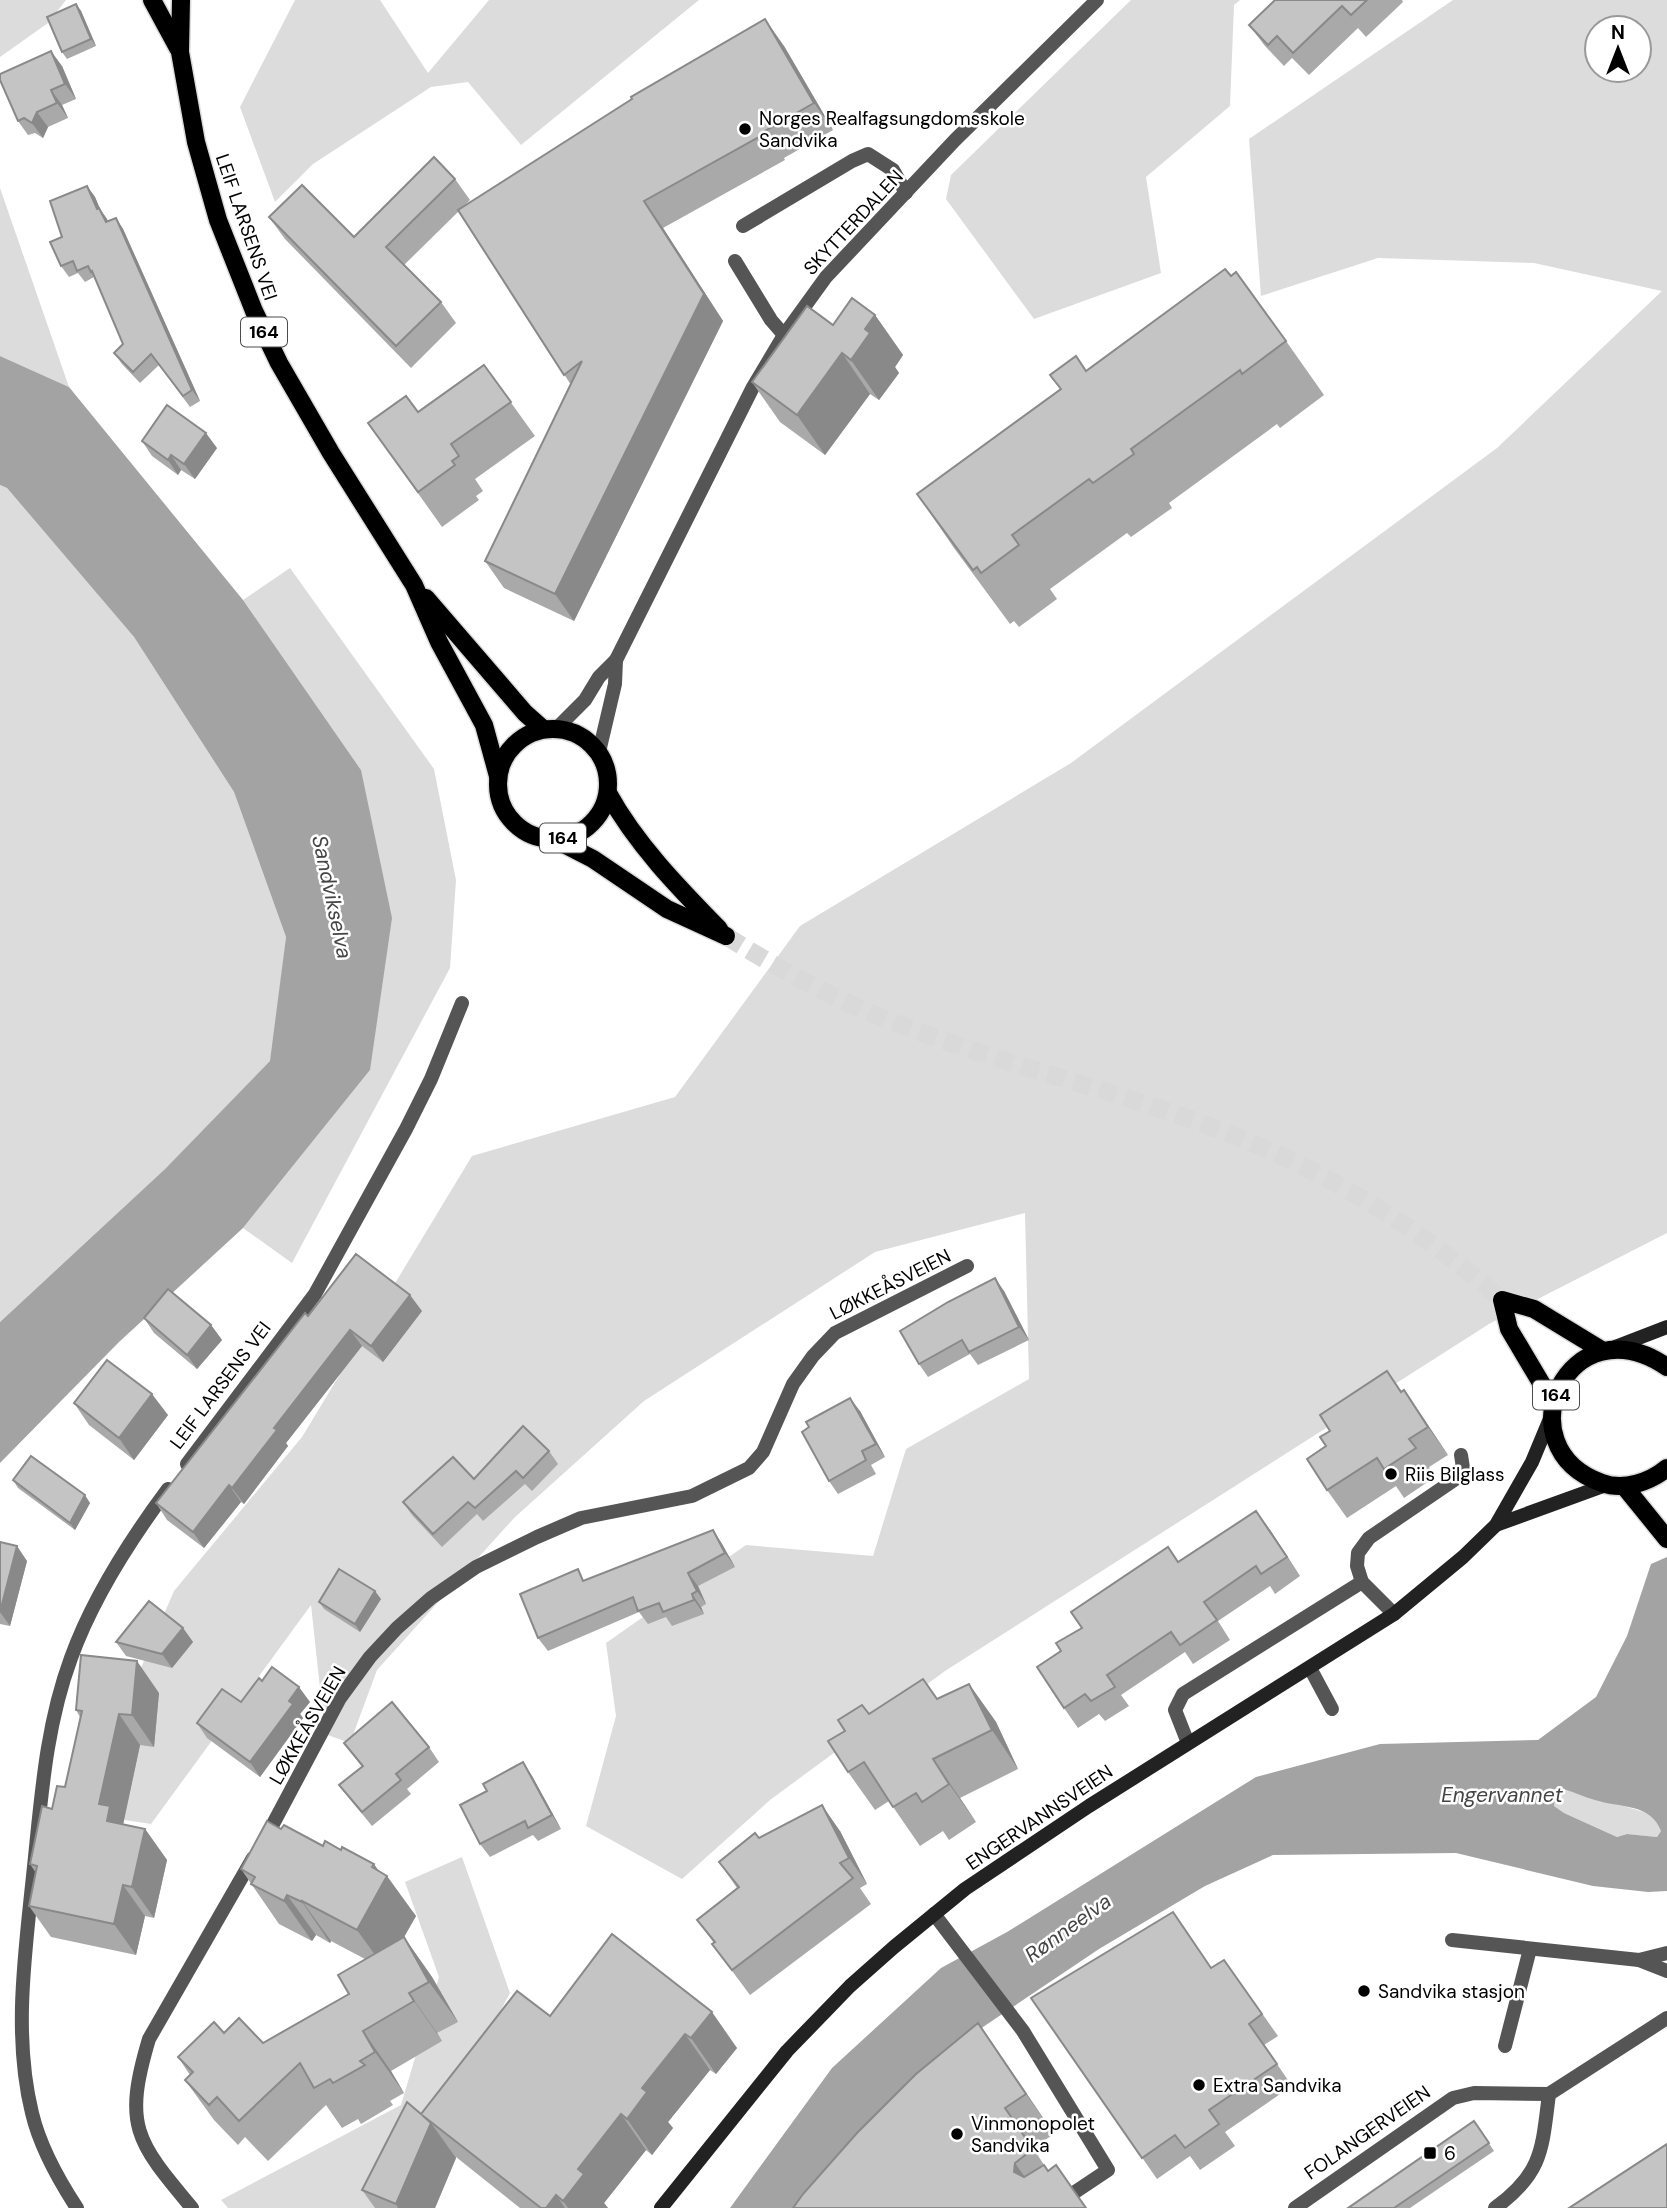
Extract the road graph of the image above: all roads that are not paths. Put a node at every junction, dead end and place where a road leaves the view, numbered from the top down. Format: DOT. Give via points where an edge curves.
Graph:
graph roads {
  1 [pos="152,0"];
  2 [pos="181,0"];
  3 [pos="1097,0"];
  4 [pos="180,52"];
  5 [pos="906,193"];
  6 [pos="743,226"];
  7 [pos="735,261"];
  8 [pos="784,335"];
  9 [pos="414,585"];
  10 [pos="616,660"];
  11 [pos="550,728"];
  12 [pos="599,752"];
  13 [pos="498,776"];
  14 [pos="608,793"];
  15 [pos="556,839"];
  16 [pos="462,1003"];
  17 [pos="967,1266"];
  18 [pos="1667,1326"];
  19 [pos="1607,1350"];
  20 [pos="1667,1367"];
  21 [pos="1552,1409"];
  22 [pos="1461,1455"];
  23 [pos="1667,1468"];
  24 [pos="1606,1485"];
  25 [pos="1624,1486"];
  26 [pos="1496,1525"];
  27 [pos="1664,1534"];
  28 [pos="1362,1582"];
  29 [pos="1394,1614"];
  30 [pos="1310,1668"];
  31 [pos="1332,1709"];
  32 [pos="1188,1743"];
  33 [pos="934,1914"];
  34 [pos="1452,1940"];
  35 [pos="1530,1949"];
  36 [pos="1667,1953"];
  37 [pos="1639,1960"];
  38 [pos="1667,1970"];
  39 [pos="1667,2018"];
  40 [pos="1505,2046"];
  41 [pos="1549,2094"];
  42 [pos="77,2208"];
  43 [pos="192,2208"];
  44 [pos="661,2208"];
  45 [pos="1051,2208"];
  46 [pos="1295,2208"];
  47 [pos="1495,2208"];
  1 -- 4 [label="main road, LEIF LARSENS VEI / 164"];
  2 -- 4 [label="main road, LEIF LARSENS VEI / 164"];
  3 -- 5 [label="street, SKYTTERDALEN"];
  4 -- 9 [label="main road, LEIF LARSENS VEI / 164" via="206,179 254,311 331,453"];
  5 -- 6 [label="street" via="892,170 868,155"];
  5 -- 8 [label="street, SKYTTERDALEN" via="826,277"];
  7 -- 8 [label="street"];
  8 -- 10 [label="street, SKYTTERDALEN" via="724,443"];
  9 -- 11 [label="main road, LEIF LARSENS VEI / 164" via="525,713"];
  9 -- 13 [label="main road, LEIF LARSENS VEI / 164" via="484,725"];
  10 -- 11 [label="street, SKYTTERDALEN" via="585,700"];
  10 -- 12 [label="street, SKYTTERDALEN"];
  11 -- 12 [label="main road, 164" via="580,734"];
  11 -- 13 [label="main road" via="518,740 505,755"];
  12 -- 14 [label="main road, 164" via="607,769"];
  13 -- 15 [label="main road, 164" via="498,794 512,821 528,833"];
  14 -- 15 [label="main road, 164" via="604,808 590,826"];
  14 -- 15 [label="main road, 164" via="678,887 726,936 667,909"];
  16 -- 42 [label="street, LEIF LARSENS VEI" via="406,1129 315,1294 110,1575 70,1658 43,1775 23,1975 22,2033 41,2144"];
  17 -- 43 [label="street, LØKKEÅSVEIEN" via="835,1333 793,1384 763,1452 749,1468 692,1496 581,1518 476,1567 431,1598 370,1657 340,1698 267,1837 149,2039 140,2070 136,2120 141,2139 162,2172"];
  18 -- 19 [label="main road"];
  19 -- 20 [label="main road, 164" via="1631,1350"];
  19 -- 21 [label="main road, 164" via="1571,1370 1559,1386"];
  19 -- 21 [label="main road, 164" via="1534,1309 1502,1300 1509,1329"];
  21 -- 24 [label="main road, 164" via="1555,1438 1565,1459 1583,1476"];
  21 -- 26 [label="main road, ENGERVANNSVEIEN" via="1532,1462"];
  22 -- 28 [label="street" via="1463,1468 1457,1478 1369,1538 1358,1553"];
  23 -- 25 [label="main road, 164" via="1643,1483"];
  24 -- 25 [label="main road, 164"];
  24 -- 26 [label="main road, ENGERVANNSVEIEN"];
  25 -- 27 [label="main road"];
  26 -- 29 [label="main road, ENGERVANNSVEIEN"];
  28 -- 29 [label="street"];
  28 -- 32 [label="street" via="1183,1694 1175,1710"];
  29 -- 30 [label="main road, ENGERVANNSVEIEN"];
  30 -- 31 [label="street"];
  30 -- 32 [label="main road, ENGERVANNSVEIEN"];
  32 -- 33 [label="main road, ENGERVANNSVEIEN"];
  33 -- 44 [label="main road, ENGERVANNSVEIEN" via="850,1986 787,2051"];
  33 -- 45 [label="street" via="1012,2016 1108,2169"];
  34 -- 35 [label="street"];
  35 -- 37 [label="street"];
  35 -- 40 [label="street"];
  36 -- 37 [label="street"];
  37 -- 38 [label="street"];
  39 -- 41 [label="street"];
  41 -- 46 [label="street, FOLANGERVEIEN" via="1474,2092 1453,2098"];
  41 -- 47 [label="street" via="1533,2172"];
}
